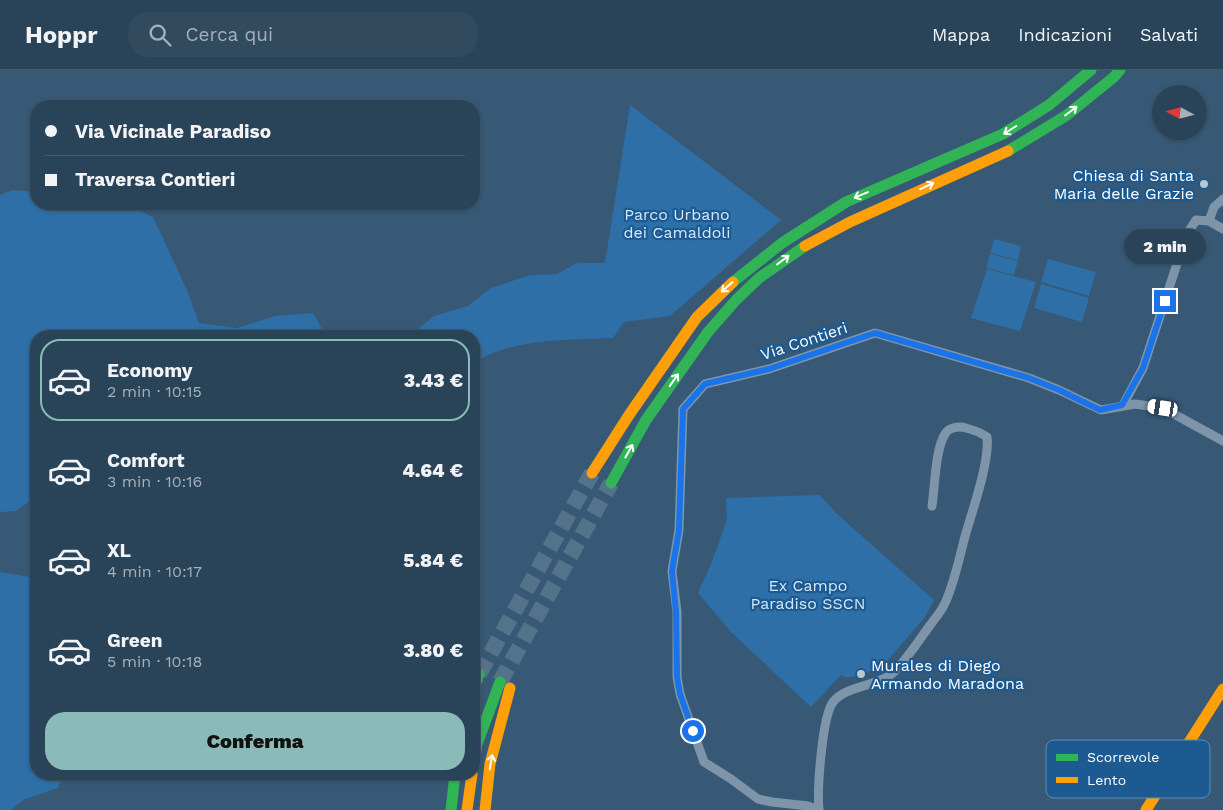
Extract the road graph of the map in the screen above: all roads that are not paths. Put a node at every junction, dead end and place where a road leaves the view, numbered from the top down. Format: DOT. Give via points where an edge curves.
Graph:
graph roads {
  1 [pos="1091,70"];
  2 [pos="1120,70"];
  3 [pos="1223,199"];
  4 [pos="1209,221"];
  5 [pos="1223,229"];
  6 [pos="1122,405"];
  7 [pos="1223,441"];
  8 [pos="592,473"];
  9 [pos="611,483"];
  10 [pos="932,506"];
  11 [pos="1222,688"];
  12 [pos="480,735"];
  13 [pos="1192,740"];
  14 [pos="454,780"];
  15 [pos="471,780"];
  16 [pos="1154,798"];
  17 [pos="451,810"];
  18 [pos="467,810"];
  19 [pos="485,810"];
  20 [pos="819,810"];
  21 [pos="1146,810"];
  1 -- 8 [label="main road, one-way" via="1049,105 1003,134 846,202 782,243 723,290 697,318"];
  9 -- 2 [label="main road, one-way" via="646,420 708,332 759,278 788,257 850,222 1007,152 1067,114"];
  3 -- 4 [label="street" via="1214,208"];
  4 -- 5 [label="street"];
  4 -- 6 [label="street" via="1196,220 1186,236 1143,368"];
  6 -- 7 [label="street, Via Contieri" via="1163,408"];
  6 -- 20 [label="street, Via Contieri" via="1100,410 1029,378 875,333 769,369 705,384 683,409 679,530 672,571 680,694 704,762 758,799"];
  10 -- 20 [label="street" via="939,452 945,434 960,427 987,437 981,481 944,606 893,672 842,694 830,707"];
  11 -- 13 [label="main road"];
  19 -- 12 [label="main road, one-way" via="494,749 506,702 505,685 492,700"];
  14 -- 17 [label="main road"];
  15 -- 18 [label="main road"];
  16 -- 21 [label="main road"];
}
